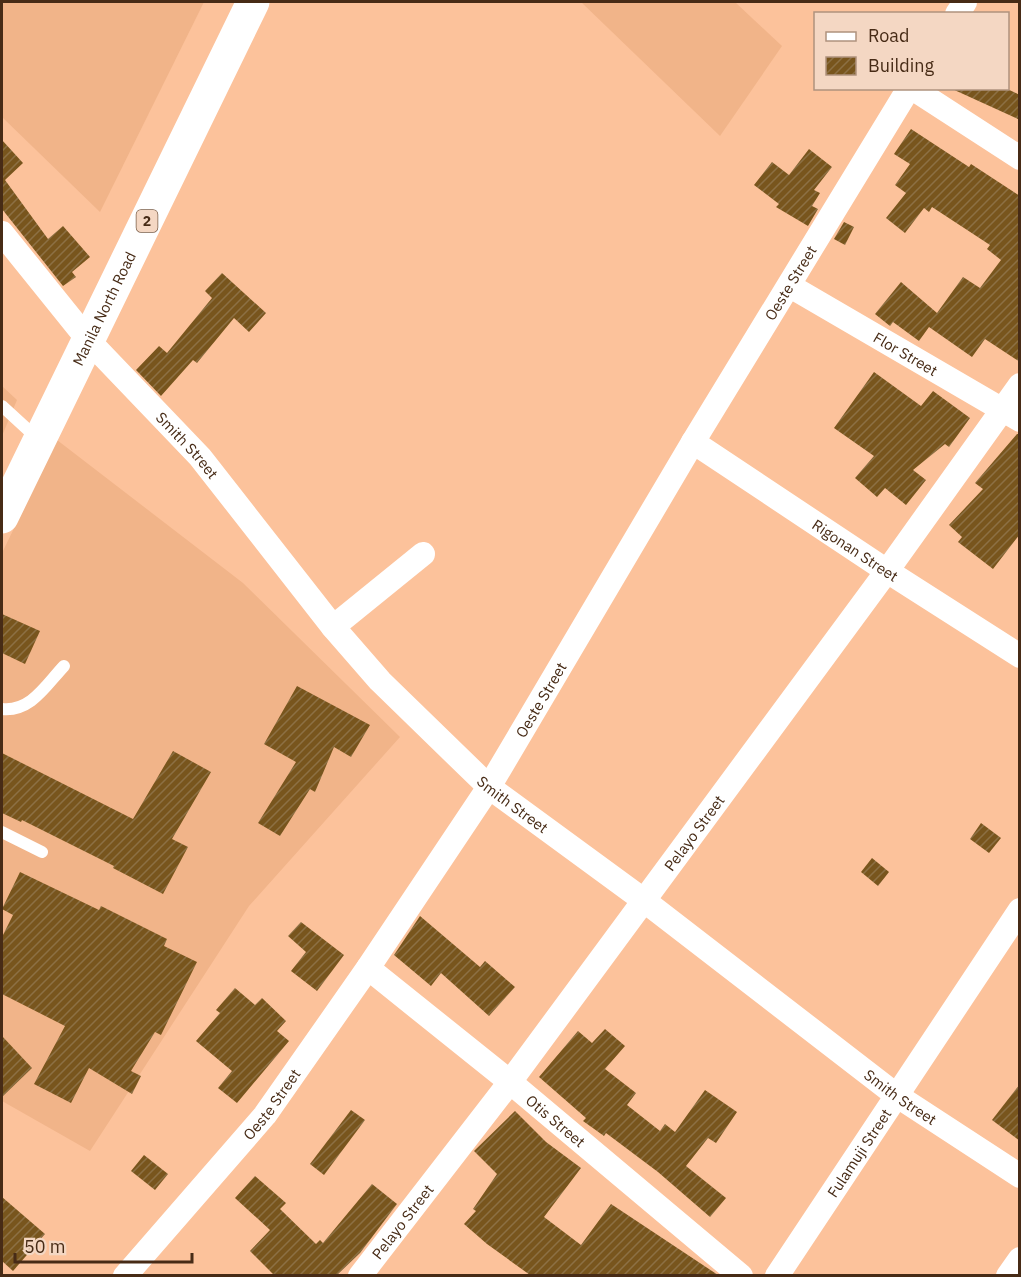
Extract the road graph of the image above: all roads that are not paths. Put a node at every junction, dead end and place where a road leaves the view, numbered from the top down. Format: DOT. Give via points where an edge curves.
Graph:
graph roads {
  1 [pos="253,2"];
  2 [pos="909,90"];
  3 [pos="913,90"];
  4 [pos="1020,158"];
  5 [pos="2,232"];
  6 [pos="790,286"];
  7 [pos="89,341"];
  8 [pos="1020,385"];
  9 [pos="2,406"];
  10 [pos="1010,414"];
  11 [pos="38,439"];
  12 [pos="693,442"];
  13 [pos="2,517"];
  14 [pos="423,554"];
  15 [pos="887,572"];
  16 [pos="333,627"];
  17 [pos="1020,656"];
  18 [pos="64,666"];
  19 [pos="2,709"];
  20 [pos="489,787"];
  21 [pos="2,832"];
  22 [pos="42,852"];
  23 [pos="642,899"];
  24 [pos="1020,910"];
  25 [pos="368,969"];
  26 [pos="510,1082"];
  27 [pos="896,1095"];
  28 [pos="1020,1176"];
  29 [pos="1020,1259"];
  30 [pos="125,1275"];
  31 [pos="360,1275"];
  32 [pos="741,1275"];
  33 [pos="777,1275"];
  34 [pos="1008,1275"];
  1 -- 7 [label="highway, Manila North Road / 2"];
  2 -- 6 [label="street, Oeste Street"];
  3 -- 4 [label="street"];
  5 -- 7 [label="street, Smith Street"];
  6 -- 10 [label="street, Flor Street"];
  6 -- 12 [label="street, Oeste Street"];
  7 -- 11 [label="highway, Manila North Road / 2"];
  7 -- 16 [label="street, Smith Street" via="200,457"];
  8 -- 10 [label="street, Pelayo Street"];
  9 -- 11 [label="lane"];
  10 -- 15 [label="street, Pelayo Street"];
  11 -- 13 [label="highway, Manila North Road / 2"];
  12 -- 15 [label="street, Rigonan Street"];
  12 -- 20 [label="street, Oeste Street"];
  14 -- 16 [label="street"];
  15 -- 17 [label="street, Rigonan Street"];
  15 -- 23 [label="street, Pelayo Street"];
  16 -- 20 [label="street, Smith Street" via="380,681"];
  18 -- 19 [label="lane" via="31,702 11,710"];
  20 -- 23 [label="street, Smith Street"];
  20 -- 25 [label="street, Oeste Street"];
  21 -- 22 [label="lane"];
  23 -- 26 [label="street, Pelayo Street"];
  23 -- 27 [label="street, Smith Street"];
  24 -- 27 [label="street, Fulamuji Street"];
  25 -- 26 [label="street, Otis Street"];
  25 -- 30 [label="street, Oeste Street" via="265,1115"];
  26 -- 31 [label="street, Pelayo Street"];
  26 -- 32 [label="street, Otis Street"];
  27 -- 28 [label="street, Smith Street"];
  27 -- 33 [label="street, Fulamuji Street"];
  29 -- 34 [label="street"];
}
